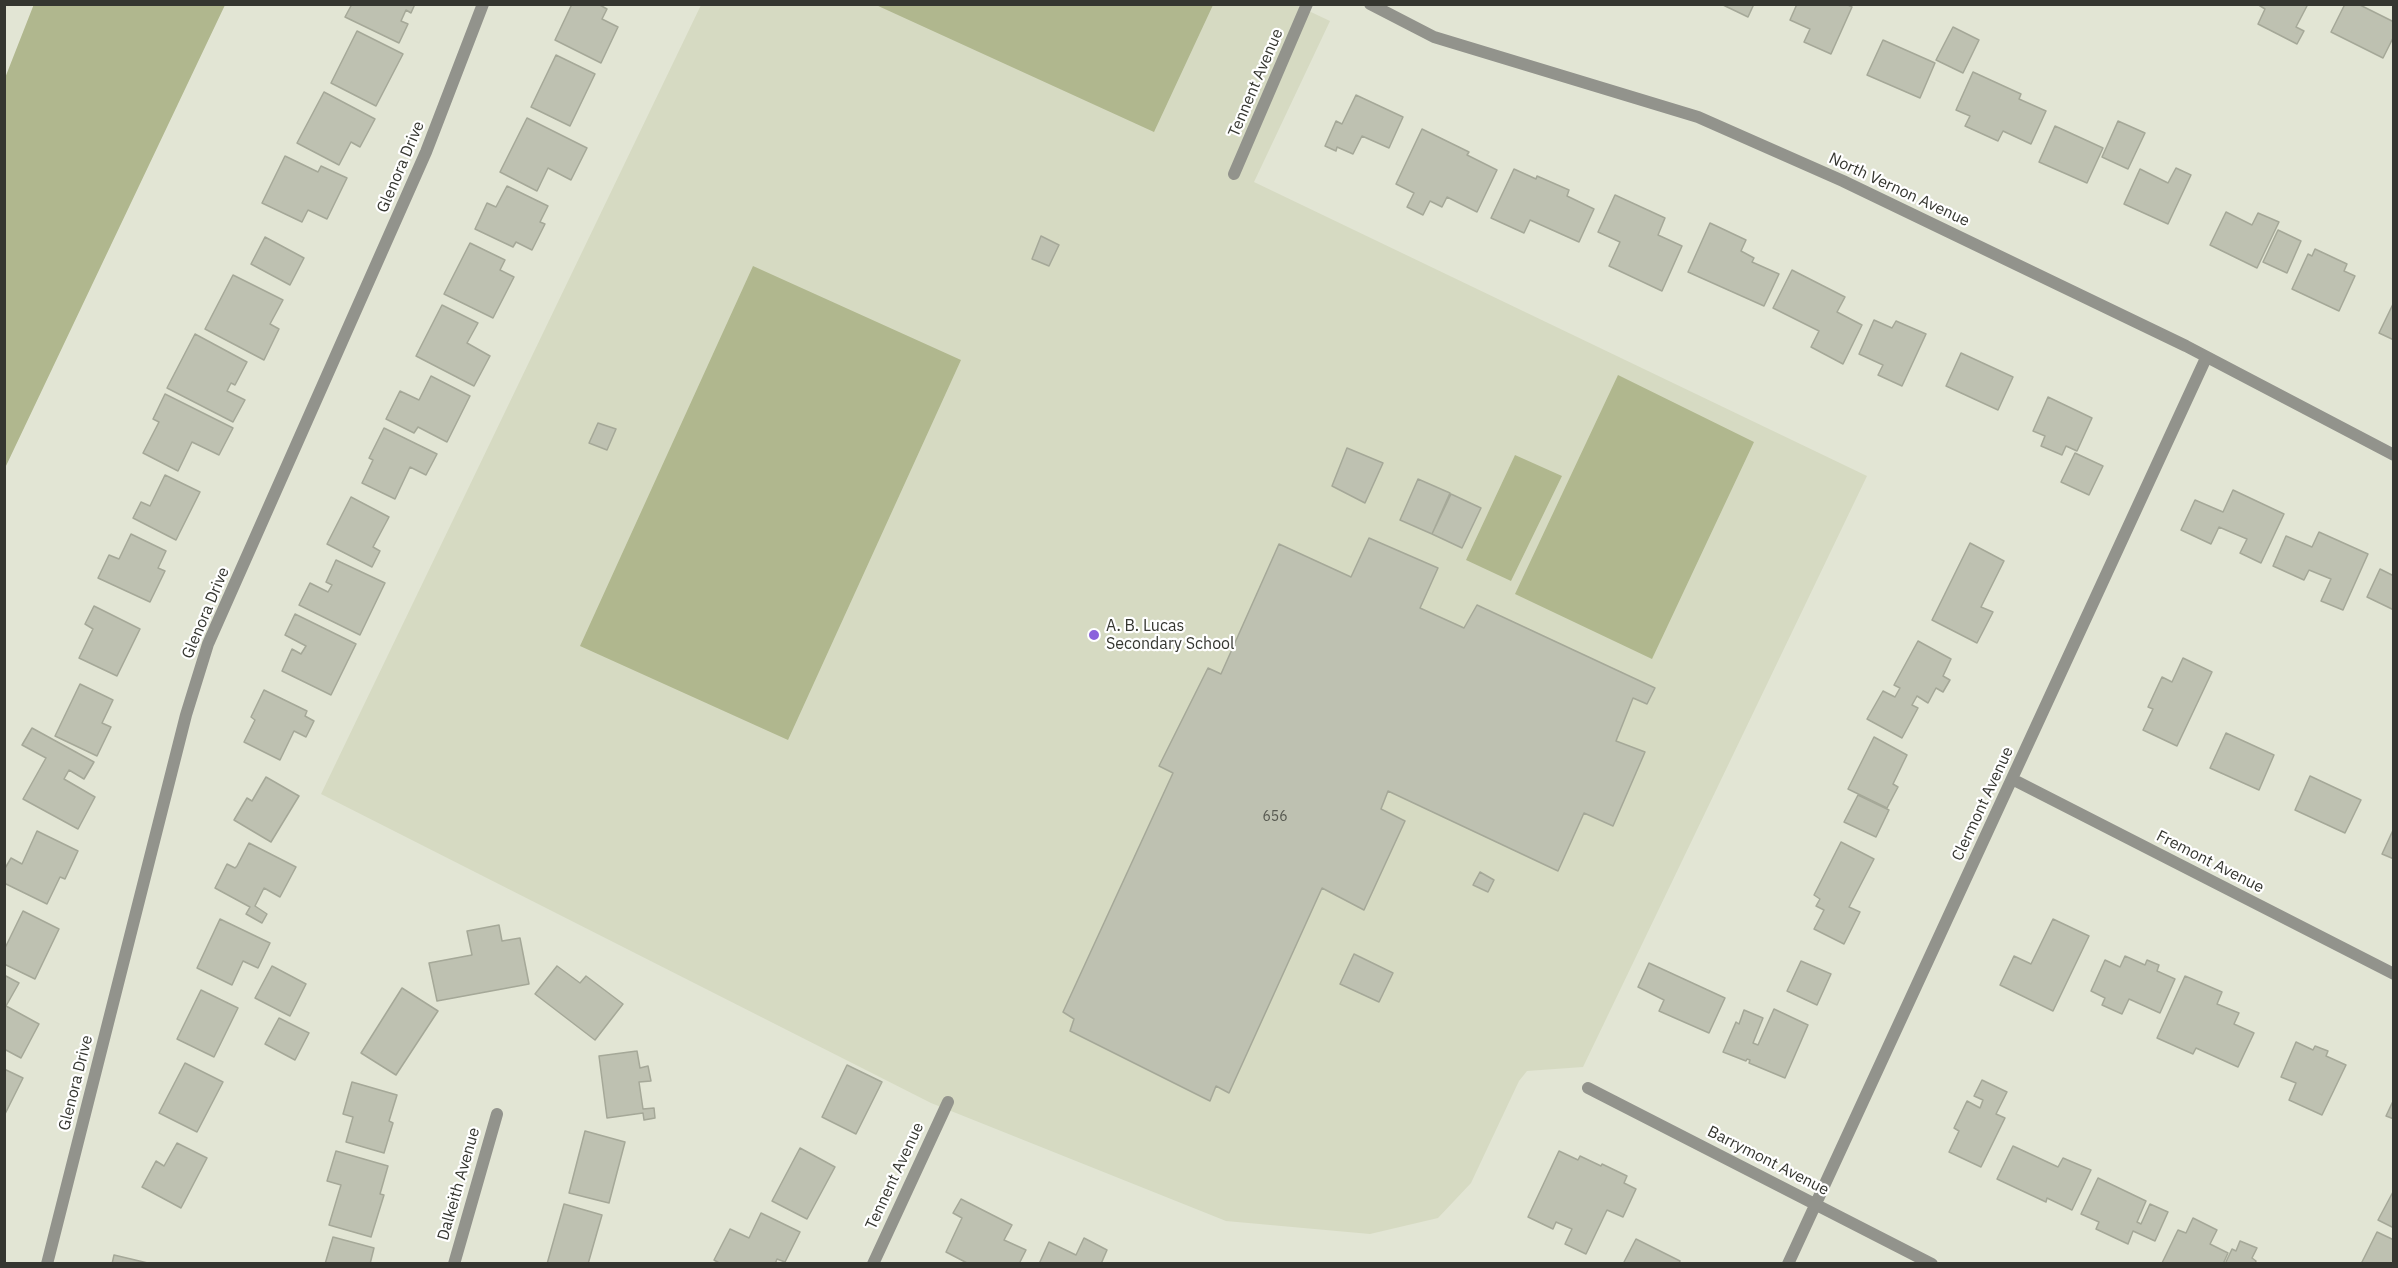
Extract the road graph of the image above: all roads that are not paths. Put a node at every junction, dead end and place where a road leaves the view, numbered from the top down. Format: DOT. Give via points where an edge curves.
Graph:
graph roads {
  1 [pos="483,4"];
  2 [pos="1307,4"];
  3 [pos="1370,4"];
  4 [pos="1234,174"];
  5 [pos="2206,358"];
  6 [pos="2394,455"];
  7 [pos="2012,779"];
  8 [pos="2394,974"];
  9 [pos="1588,1088"];
  10 [pos="948,1102"];
  11 [pos="497,1114"];
  12 [pos="1816,1204"];
  13 [pos="47,1263"];
  14 [pos="454,1263"];
  15 [pos="873,1263"];
  16 [pos="1788,1263"];
  17 [pos="1932,1263"];
  1 -- 13 [label="street, Glenora Drive" via="426,152 208,644 186,715"];
  2 -- 4 [label="street, Tennent Avenue"];
  3 -- 5 [label="street, North Vernon Avenue" via="1434,37 1698,117 1842,181"];
  5 -- 6 [label="street, North Vernon Avenue"];
  5 -- 7 [label="street, Clermont Avenue"];
  7 -- 8 [label="street, Fremont Avenue"];
  7 -- 12 [label="street, Clermont Avenue"];
  9 -- 12 [label="street, Barrymont Avenue"];
  10 -- 15 [label="street, Tennent Avenue"];
  11 -- 14 [label="street, Dalkeith Avenue"];
  12 -- 16 [label="street, Clermont Avenue"];
  12 -- 17 [label="street, Barrymont Avenue"];
}
